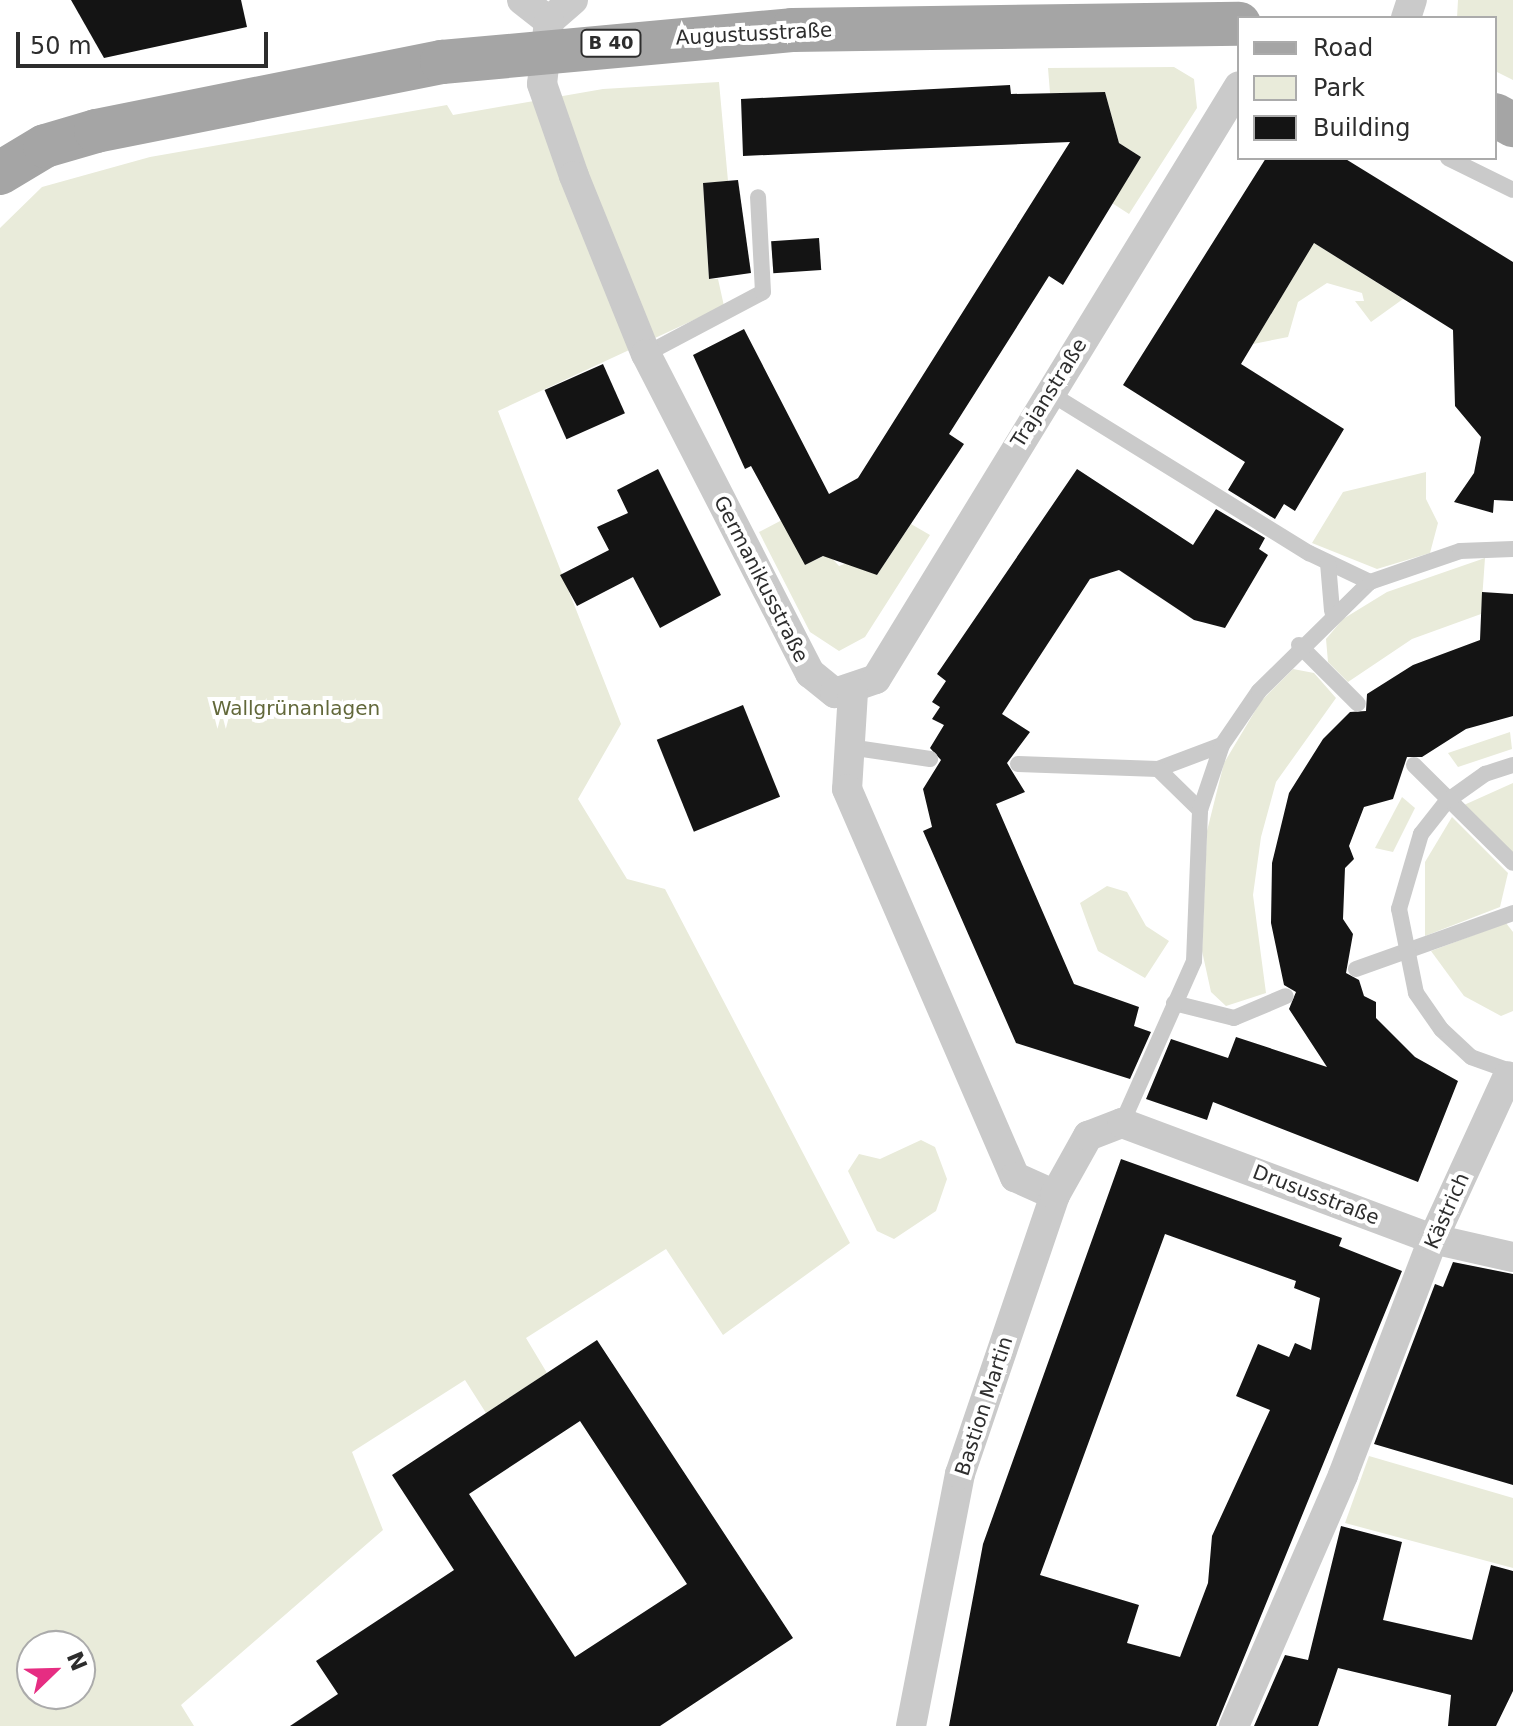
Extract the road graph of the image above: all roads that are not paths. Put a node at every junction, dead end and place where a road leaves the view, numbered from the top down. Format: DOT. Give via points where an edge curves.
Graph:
graph roads {
  1 [pos="522,0"];
  2 [pos="573,0"];
  3 [pos="1237,24"];
  4 [pos="547,36"];
  5 [pos="1237,90"];
  6 [pos="1452,160"];
  7 [pos="0,173"];
  8 [pos="1513,190"];
  9 [pos="758,197"];
  10 [pos="646,354"];
  11 [pos="1048,392"];
  12 [pos="1513,549"];
  13 [pos="1328,563"];
  14 [pos="1370,582"];
  15 [pos="1332,611"];
  16 [pos="1299,645"];
  17 [pos="853,692"];
  18 [pos="1358,704"];
  19 [pos="1222,745"];
  20 [pos="849,747"];
  21 [pos="930,759"];
  22 [pos="1018,764"];
  23 [pos="1414,765"];
  24 [pos="1513,765"];
  25 [pos="1158,769"];
  26 [pos="1447,801"];
  27 [pos="1200,810"];
  28 [pos="1513,863"];
  29 [pos="1513,913"];
  30 [pos="1402,952"];
  31 [pos="1356,969"];
  32 [pos="1286,996"];
  33 [pos="1174,1003"];
  34 [pos="1510,1071"];
  35 [pos="1122,1123"];
  36 [pos="1055,1195"];
  37 [pos="1433,1239"];
  38 [pos="1513,1257"];
  39 [pos="911,1726"];
  40 [pos="1234,1726"];
  1 -- 4 [label="street"];
  2 -- 4 [label="street"];
  3 -- 4 [label="main road, Augustusstraße / B 40"];
  4 -- 7 [label="main road, Augustusstraße / B 40" via="96,131 45,146"];
  4 -- 10 [label="street, Germanikusstraße" via="542,84"];
  5 -- 11 [label="street, Trajanstraße" via="1185,182"];
  6 -- 8 [label="lane"];
  9 -- 10 [label="lane" via="763,292"];
  10 -- 17 [label="street, Germanikusstraße" via="810,673 835,693"];
  11 -- 13 [label="lane"];
  11 -- 17 [label="street, Trajanstraße" via="876,679"];
  12 -- 14 [label="lane" via="1460,551"];
  13 -- 14 [label="lane"];
  13 -- 15 [label="lane"];
  14 -- 15 [label="lane"];
  15 -- 16 [label="lane"];
  16 -- 18 [label="lane"];
  16 -- 19 [label="lane"];
  17 -- 20 [label="street"];
  19 -- 25 [label="lane"];
  19 -- 27 [label="lane"];
  20 -- 21 [label="lane"];
  20 -- 36 [label="street" via="847,789 1015,1177"];
  22 -- 25 [label="lane"];
  23 -- 26 [label="lane"];
  24 -- 26 [label="lane, Kästrich" via="1485,774"];
  25 -- 27 [label="lane"];
  26 -- 28 [label="lane"];
  26 -- 30 [label="lane, Kästrich" via="1405,872"];
  27 -- 33 [label="lane" via="1194,961"];
  29 -- 30 [label="lane"];
  30 -- 31 [label="lane"];
  30 -- 34 [label="lane, Kästrich" via="1416,993 1441,1029"];
  32 -- 33 [label="lane" via="1234,1018"];
  33 -- 35 [label="lane"];
  34 -- 37 [label="street, Kästrich"];
  35 -- 36 [label="street, Bastion Martin" via="1088,1136"];
  35 -- 37 [label="street, Drususstraße"];
  36 -- 39 [label="street, Bastion Martin" via="960,1474"];
  37 -- 38 [label="street, Drususstraße"];
  37 -- 40 [label="street, Kästrich" via="1343,1475"];
}
